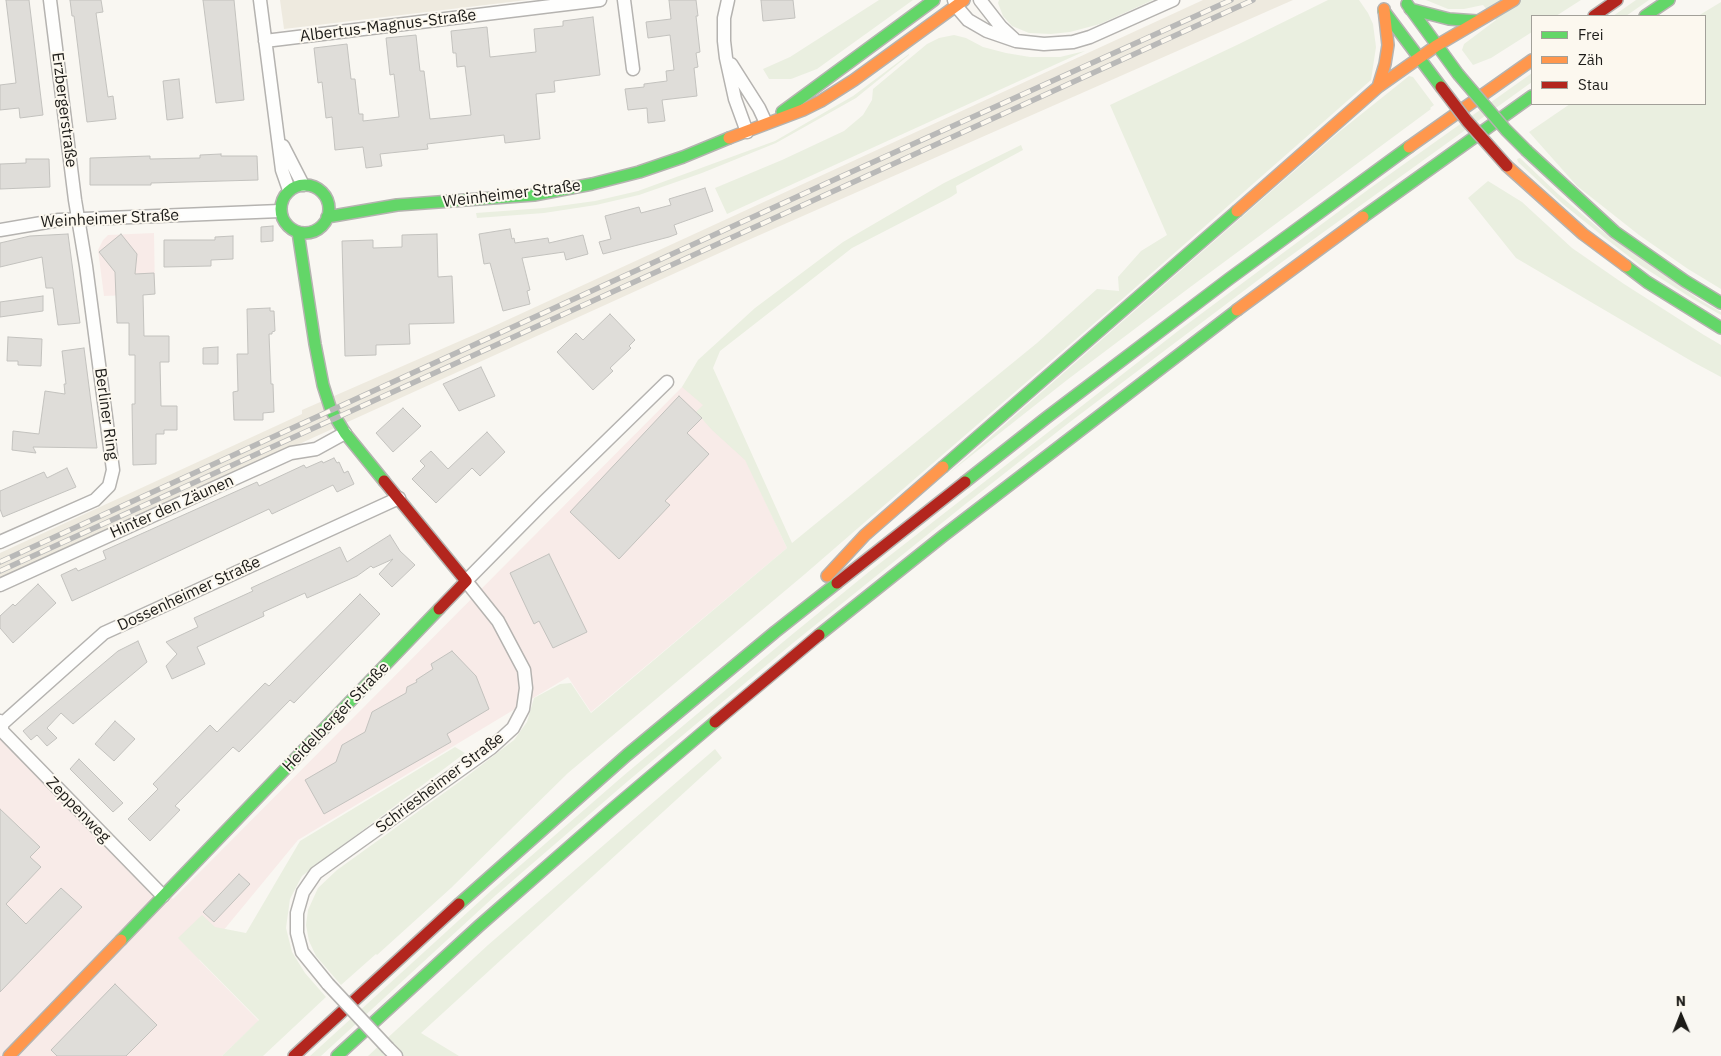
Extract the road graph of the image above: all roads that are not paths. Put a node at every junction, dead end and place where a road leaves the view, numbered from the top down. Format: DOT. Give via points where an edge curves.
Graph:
graph roads {
  1 [pos="50,0"];
  2 [pos="260,0"];
  3 [pos="600,0"];
  4 [pos="624,0"];
  5 [pos="728,0"];
  6 [pos="934,0"];
  7 [pos="980,0"];
  8 [pos="1173,0"];
  9 [pos="1514,0"];
  10 [pos="1617,0"];
  11 [pos="1669,0"];
  12 [pos="1675,0"];
  13 [pos="958,2"];
  14 [pos="1381,5"];
  15 [pos="1407,5"];
  16 [pos="1658,7"];
  17 [pos="1595,15"];
  18 [pos="1646,15"];
  19 [pos="1477,21"];
  20 [pos="265,41"];
  21 [pos="1016,41"];
  22 [pos="1436,46"];
  23 [pos="726,58"];
  24 [pos="1418,58"];
  25 [pos="1531,61"];
  26 [pos="633,69"];
  27 [pos="1378,87"];
  28 [pos="1531,97"];
  29 [pos="766,124"];
  30 [pos="276,130"];
  31 [pos="747,132"];
  32 [pos="303,184"];
  33 [pos="289,190"];
  34 [pos="328,202"];
  35 [pos="397,205"];
  36 [pos="280,211"];
  37 [pos="327,217"];
  38 [pos="79,219"];
  39 [pos="3,227"];
  40 [pos="298,232"];
  41 [pos="313,255"];
  42 [pos="310,301"];
  43 [pos="1721,303"];
  44 [pos="1721,328"];
  45 [pos="667,382"];
  46 [pos="345,433"];
  47 [pos="399,498"];
  48 [pos="0,542"];
  49 [pos="466,581"];
  50 [pos="0,585"];
  51 [pos="775,632"];
  52 [pos="1,723"];
  53 [pos="162,896"];
  54 [pos="392,1052"];
  55 [pos="9,1056"];
  56 [pos="294,1056"];
  57 [pos="336,1056"];
  1 -- 38 [label="street, Erzbergerstraße"];
  2 -- 20 [label="street"];
  3 -- 20 [label="street, Albertus-Magnus-Straße"];
  4 -- 26 [label="street"];
  5 -- 23 [label="street" via="724,18"];
  6 -- 29 [label="main road, Weinheimer Straße"];
  7 -- 21 [label="street"];
  8 -- 21 [label="street" via="1073,42 1044,44"];
  9 -- 19 [label="main road"];
  10 -- 17 [label="main road"];
  11 -- 16 [label="main road"];
  12 -- 16 [label="main road"];
  13 -- 21 [label="street" via="976,26"];
  13 -- 29 [label="main road, Weinheimer Straße" via="821,101"];
  14 -- 24 [label="main road"];
  14 -- 27 [label="main road" via="1388,45"];
  15 -- 19 [label="main road" via="1450,19"];
  15 -- 22 [label="main road"];
  16 -- 18 [label="main road"];
  19 -- 22 [label="main road"];
  20 -- 30 [label="street"];
  22 -- 24 [label="main road"];
  22 -- 43 [label="main road, bridge" via="1506,130 1615,232 1685,282"];
  23 -- 29 [label="street"];
  23 -- 31 [label="street" via="735,99"];
  24 -- 27 [label="main road"];
  24 -- 44 [label="main road, bridge" via="1507,166 1583,234 1647,282"];
  25 -- 51 [label="main road" via="1221,285"];
  27 -- 51 [label="main road" via="865,535"];
  28 -- 57 [label="main road" via="1246,303 1049,453 797,653 609,812"];
  29 -- 31 [label="main road, Weinheimer Straße"];
  30 -- 32 [label="street"];
  30 -- 33 [label="street" via="282,170"];
  31 -- 35 [label="main road, Weinheimer Straße" via="639,172 592,184 534,194"];
  32 -- 33 [label="main road"];
  32 -- 34 [label="main road" via="318,189"];
  33 -- 36 [label="main road"];
  34 -- 35 [label="main road, Weinheimer Straße"];
  34 -- 37 [label="main road"];
  35 -- 37 [label="main road, Weinheimer Straße"];
  36 -- 38 [label="street, Weinheimer Straße"];
  36 -- 40 [label="main road" via="286,224"];
  37 -- 40 [label="main road" via="314,236"];
  38 -- 39 [label="street, Weinheimer Straße"];
  38 -- 48 [label="street, Berliner Ring" via="113,461 112,480 95,500"];
  40 -- 42 [label="main road, Schriesheimer Straße"];
  41 -- 42 [label="main road, Schriesheimer Straße"];
  42 -- 46 [label="main road, Schriesheimer Straße" via="314,344 323,385 331,410"];
  45 -- 49 [label="street, Heidelberger Straße"];
  46 -- 47 [label="main road, Schriesheimer Straße"];
  46 -- 50 [label="street, Hinter den Zäunen" via="316,449 291,453"];
  47 -- 49 [label="main road, Schriesheimer Straße"];
  47 -- 52 [label="street, Dossenheimer Straße" via="104,633"];
  49 -- 53 [label="main road, Heidelberger Straße"];
  49 -- 54 [label="street, Schriesheimer Straße, bridge" via="498,621 524,670 523,709 512,728 491,748 316,873 303,892 297,913 297,933 302,952"];
  51 -- 56 [label="main road" via="493,872"];
  52 -- 53 [label="street, Zeppenweg" via="2,731"];
  53 -- 55 [label="main road, Heidelberger Straße"];
}
